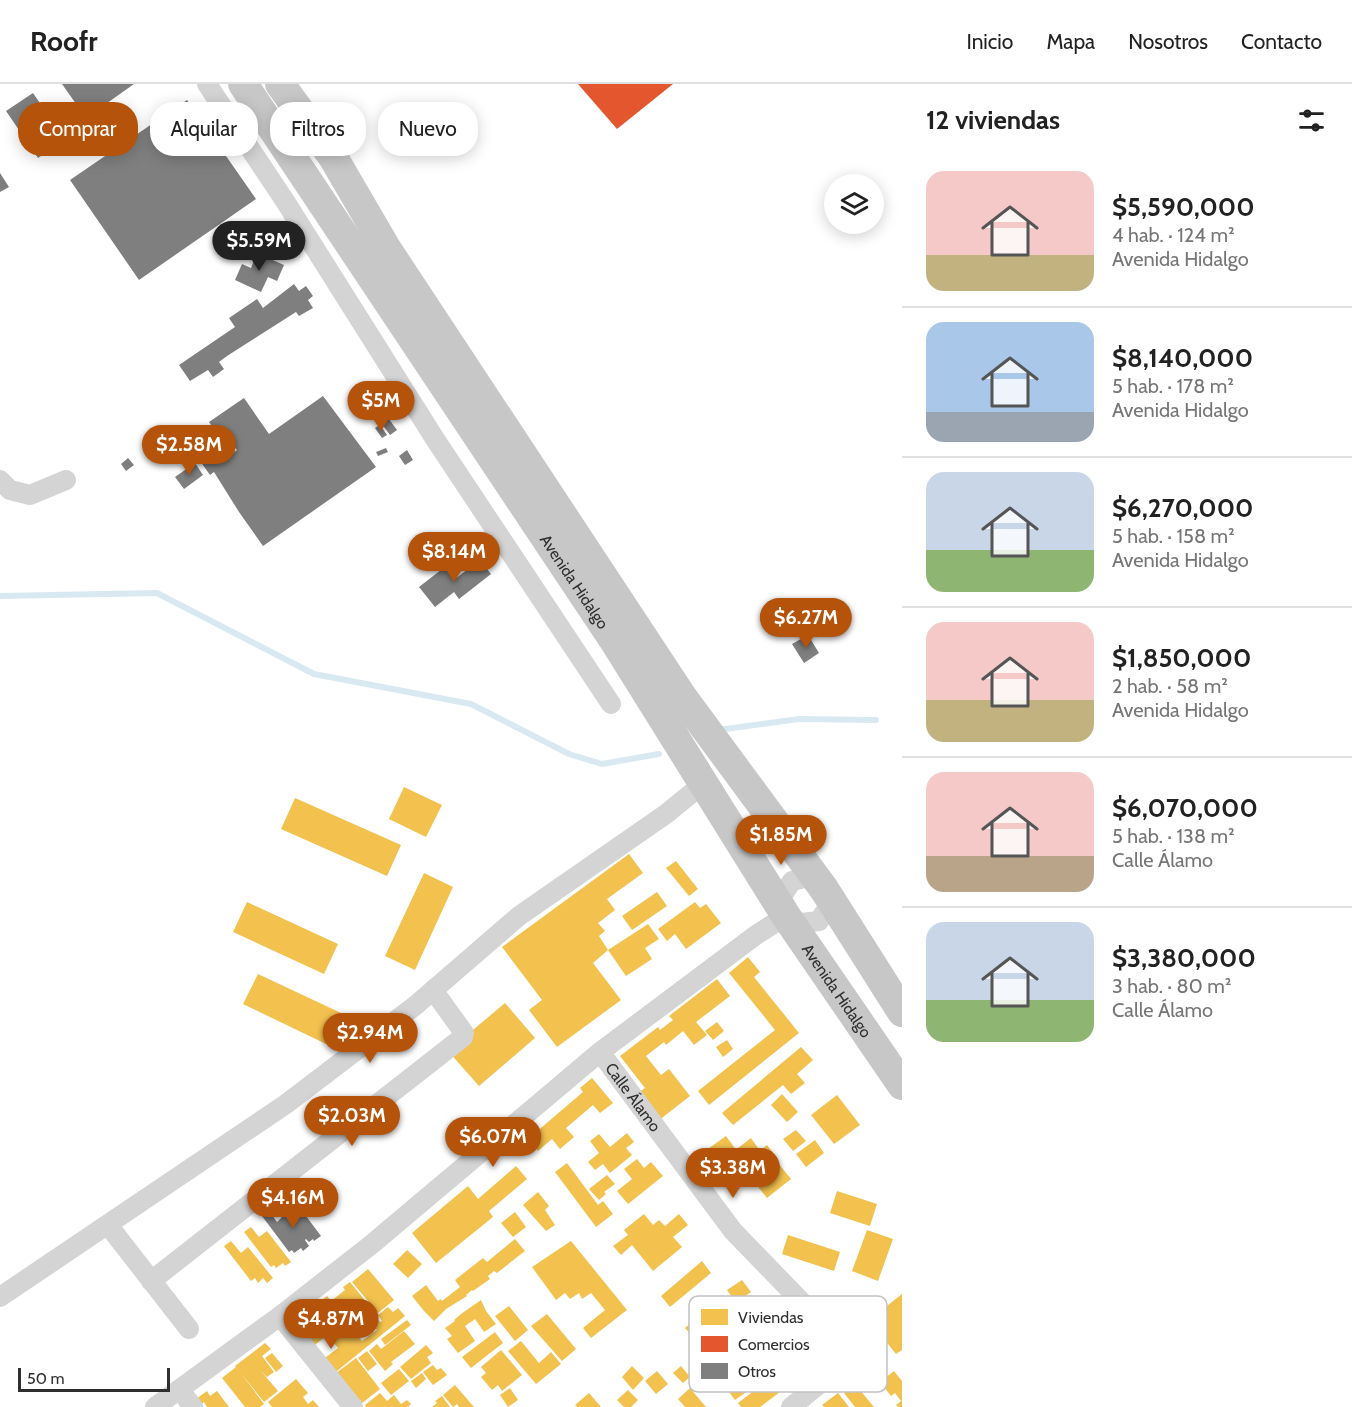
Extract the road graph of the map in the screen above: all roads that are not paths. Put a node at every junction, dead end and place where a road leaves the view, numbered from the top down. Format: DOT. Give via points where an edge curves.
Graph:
graph roads {
  1 [pos="207,84"];
  2 [pos="243,84"];
  3 [pos="280,84"];
  4 [pos="0,480"];
  5 [pos="66,480"];
  6 [pos="611,704"];
  7 [pos="704,783"];
  8 [pos="824,889"];
  9 [pos="786,916"];
  10 [pos="433,990"];
  11 [pos="902,1012"];
  12 [pos="600,1053"];
  13 [pos="902,1085"];
  14 [pos="108,1225"];
  15 [pos="151,1281"];
  16 [pos="796,1296"];
  17 [pos="0,1297"];
  18 [pos="280,1316"];
  19 [pos="189,1329"];
  20 [pos="180,1390"];
  21 [pos="810,1392"];
  22 [pos="155,1407"];
  23 [pos="194,1407"];
  24 [pos="352,1407"];
  25 [pos="791,1407"];
  1 -- 6 [label="street" via="435,440"];
  2 -- 7 [label="main road, Avenida Hidalgo" via="604,625"];
  3 -- 8 [label="main road, Avenida Hidalgo" via="333,157 386,248 683,698"];
  4 -- 5 [label="street" via="10,490 30,495"];
  7 -- 9 [label="main road, Avenida Hidalgo"];
  7 -- 10 [label="street" via="519,916"];
  8 -- 9 [label="street" via="828,907 819,921 801,923"];
  8 -- 9 [label="street" via="808,877 792,881 782,896"];
  8 -- 11 [label="main road, Avenida Hidalgo"];
  9 -- 12 [label="street"];
  9 -- 13 [label="main road, Avenida Hidalgo"];
  10 -- 14 [label="street" via="286,1104"];
  10 -- 15 [label="street" via="463,1037"];
  12 -- 16 [label="street, Calle Álamo" via="733,1231"];
  12 -- 18 [label="street"];
  14 -- 15 [label="street"];
  14 -- 17 [label="street"];
  15 -- 19 [label="street"];
  18 -- 20 [label="street"];
  18 -- 24 [label="street"];
  20 -- 22 [label="street"];
  20 -- 23 [label="street"];
  21 -- 25 [label="street"];
}
